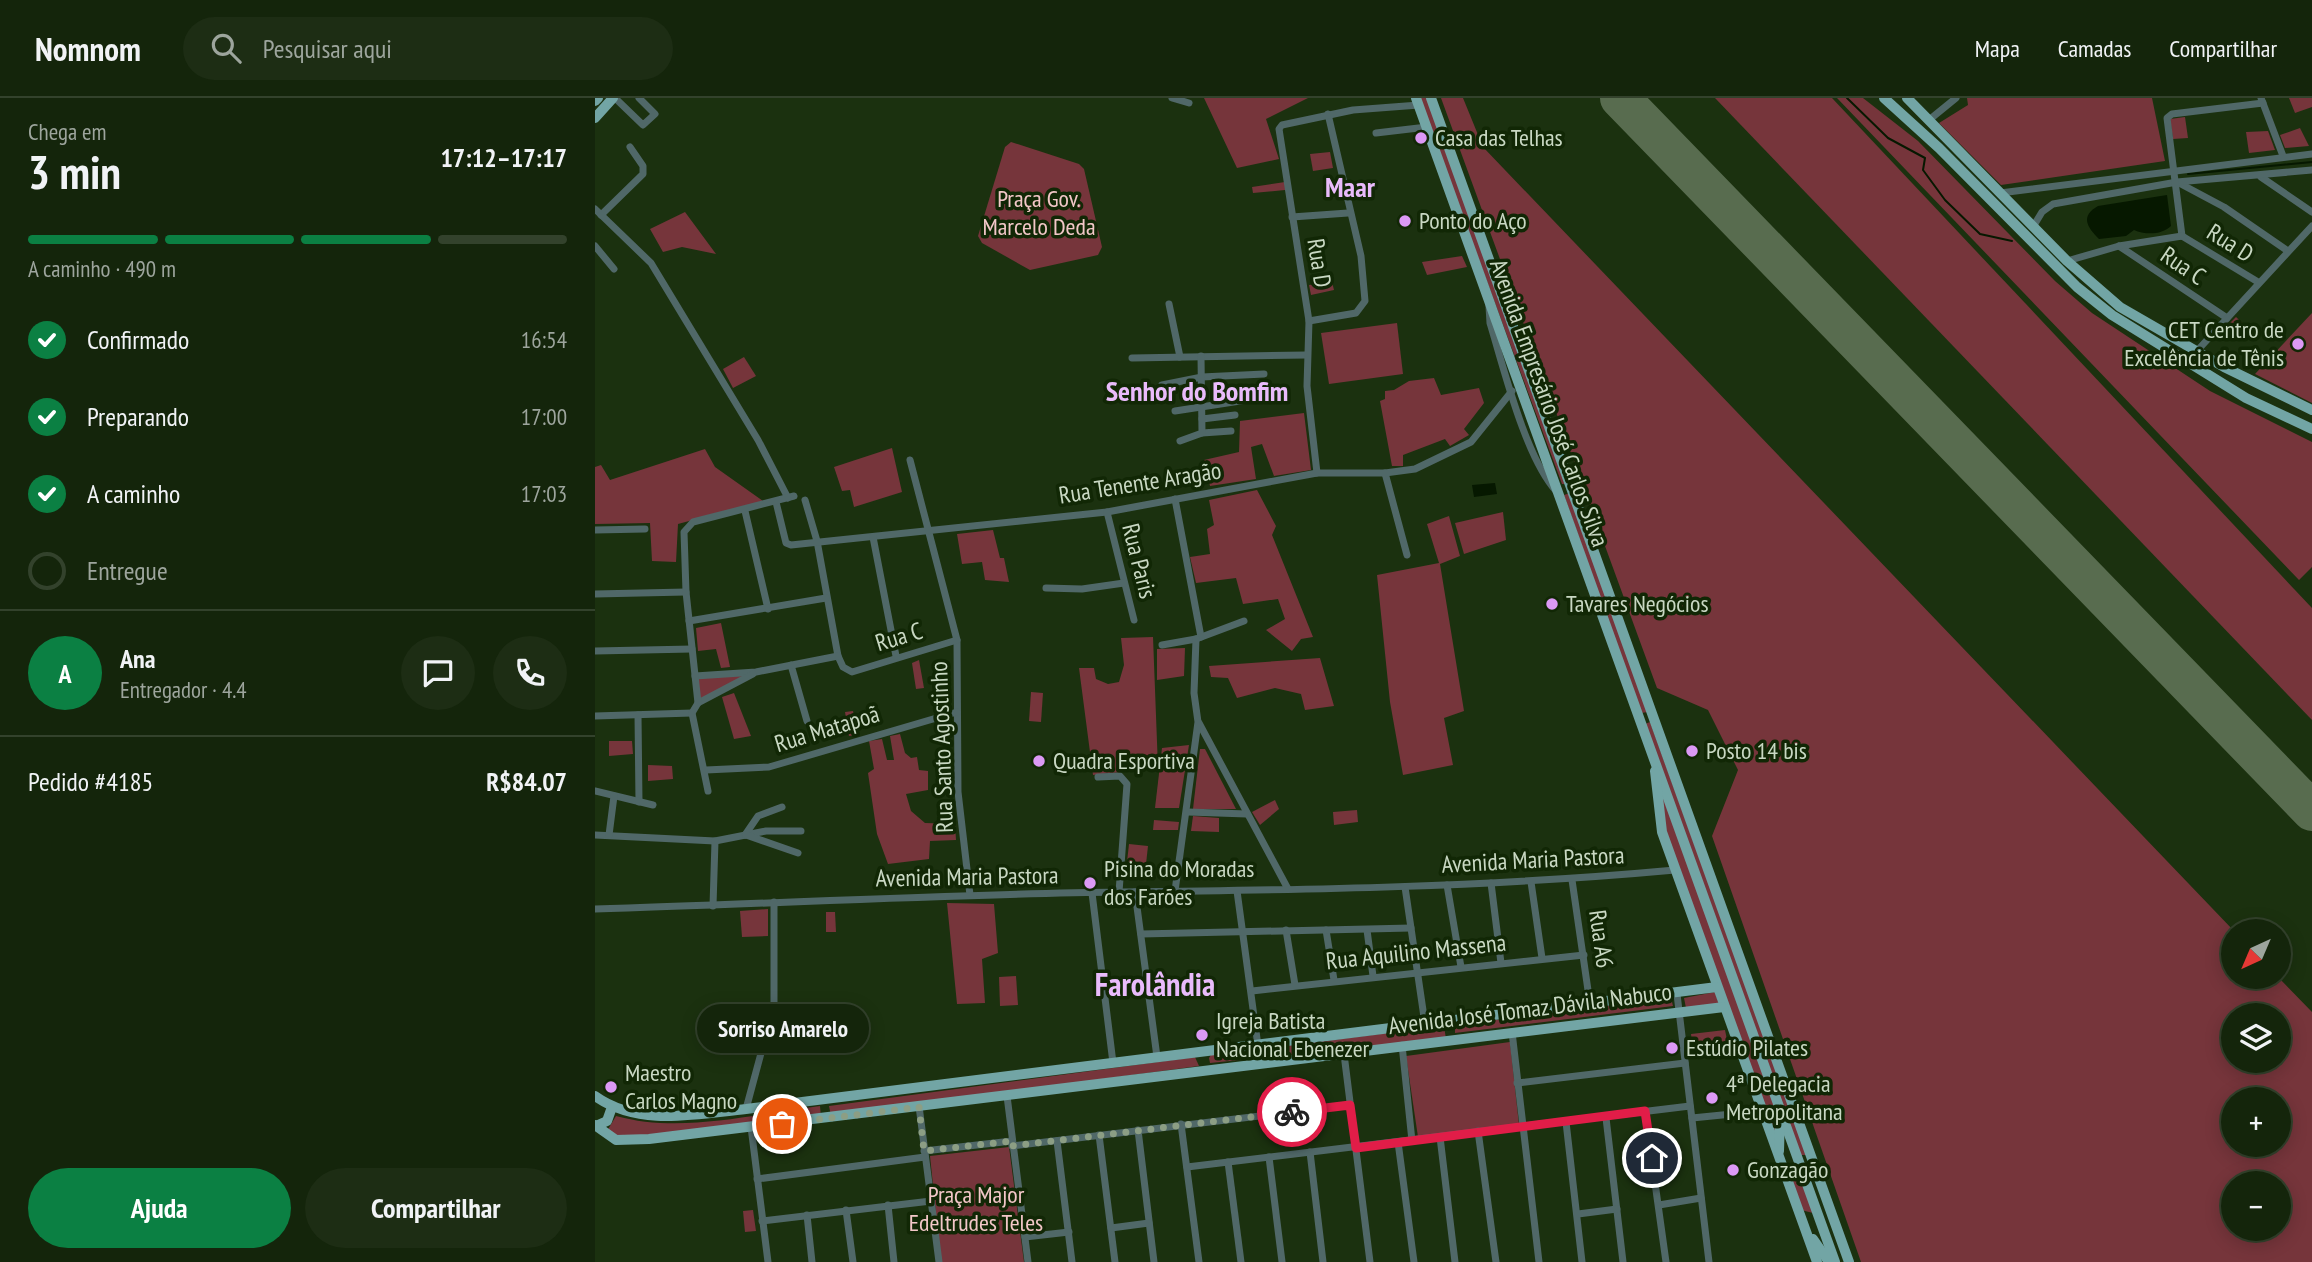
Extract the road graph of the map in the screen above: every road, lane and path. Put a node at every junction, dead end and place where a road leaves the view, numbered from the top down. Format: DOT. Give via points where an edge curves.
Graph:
graph roads {
  1 [pos="614,98"];
  2 [pos="639,98"];
  3 [pos="1172,98"];
  4 [pos="1431,98"];
  5 [pos="1884,98"];
  6 [pos="1907,98"];
  7 [pos="1956,98"];
  8 [pos="2262,100"];
  9 [pos="1417,101"];
  10 [pos="1189,103"];
  11 [pos="1328,114"];
  12 [pos="595,118"];
  13 [pos="1929,120"];
  14 [pos="1427,127"];
  15 [pos="1376,133"];
  16 [pos="630,147"];
  17 [pos="2312,154"];
  18 [pos="2283,156"];
  19 [pos="2174,170"];
  20 [pos="2312,170"];
  21 [pos="2260,176"];
  22 [pos="2177,182"];
  23 [pos="2000,192"];
  24 [pos="598,212"];
  25 [pos="2312,212"];
  26 [pos="1348,213"];
  27 [pos="1292,217"];
  28 [pos="2312,226"];
  29 [pos="2033,227"];
  30 [pos="2182,236"];
  31 [pos="595,246"];
  32 [pos="2119,246"];
  33 [pos="2288,251"];
  34 [pos="2067,261"];
  35 [pos="614,269"];
  36 [pos="2257,282"];
  37 [pos="1490,302"];
  38 [pos="1169,304"];
  39 [pos="2227,318"];
  40 [pos="1309,321"];
  41 [pos="2196,352"];
  42 [pos="1306,355"];
  43 [pos="1201,356"];
  44 [pos="1180,357"];
  45 [pos="1132,358"];
  46 [pos="1264,374"];
  47 [pos="1202,377"];
  48 [pos="1162,385"];
  49 [pos="1513,391"];
  50 [pos="1266,397"];
  51 [pos="1203,404"];
  52 [pos="2311,409"];
  53 [pos="1175,411"];
  54 [pos="1235,415"];
  55 [pos="1202,419"];
  56 [pos="2300,424"];
  57 [pos="1529,425"];
  58 [pos="2312,429"];
  59 [pos="1231,431"];
  60 [pos="1202,433"];
  61 [pos="1180,442"];
  62 [pos="910,460"];
  63 [pos="1317,473"];
  64 [pos="1385,473"];
  65 [pos="1572,487"];
  66 [pos="1558,492"];
  67 [pos="805,499"];
  68 [pos="1175,499"];
  69 [pos="776,502"];
  70 [pos="745,511"];
  71 [pos="1107,512"];
  72 [pos="645,529"];
  73 [pos="595,530"];
  74 [pos="930,533"];
  75 [pos="873,537"];
  76 [pos="817,541"];
  77 [pos="1407,555"];
  78 [pos="1124,583"];
  79 [pos="1046,588"];
  80 [pos="686,592"];
  81 [pos="595,594"];
  82 [pos="826,598"];
  83 [pos="768,610"];
  84 [pos="1134,620"];
  85 [pos="689,621"];
  86 [pos="1244,621"];
  87 [pos="1198,638"];
  88 [pos="957,640"];
  89 [pos="1162,645"];
  90 [pos="692,649"];
  91 [pos="595,651"];
  92 [pos="838,656"];
  93 [pos="896,656"];
  94 [pos="791,665"];
  95 [pos="756,672"];
  96 [pos="695,676"];
  97 [pos="698,703"];
  98 [pos="957,712"];
  99 [pos="692,713"];
  100 [pos="638,715"];
  101 [pos="595,716"];
  102 [pos="1655,719"];
  103 [pos="807,721"];
  104 [pos="1198,722"];
  105 [pos="1640,723"];
  106 [pos="1195,747"];
  107 [pos="1212,748"];
  108 [pos="1654,757"];
  109 [pos="706,770"];
  110 [pos="1098,777"];
  111 [pos="595,791"];
  112 [pos="708,791"];
  113 [pos="614,796"];
  114 [pos="639,802"];
  115 [pos="653,805"];
  116 [pos="782,807"];
  117 [pos="1188,812"];
  118 [pos="1247,814"];
  119 [pos="801,831"];
  120 [pos="595,835"];
  121 [pos="609,835"];
  122 [pos="745,835"];
  123 [pos="715,841"];
  124 [pos="798,853"];
  125 [pos="1675,870"];
  126 [pos="1572,880"];
  127 [pos="1531,882"];
  128 [pos="1490,884"];
  129 [pos="1447,885"];
  130 [pos="1405,887"];
  131 [pos="1288,889"];
  132 [pos="1175,891"];
  133 [pos="1237,891"];
  134 [pos="1119,892"];
  135 [pos="1135,892"];
  136 [pos="1092,893"];
  137 [pos="970,895"];
  138 [pos="774,902"];
  139 [pos="713,906"];
  140 [pos="595,909"];
  141 [pos="1411,928"];
  142 [pos="1367,929"];
  143 [pos="1243,930"];
  144 [pos="1286,930"];
  145 [pos="1326,930"];
  146 [pos="1141,934"];
  147 [pos="1584,955"];
  148 [pos="1542,958"];
  149 [pos="1501,963"];
  150 [pos="1461,967"];
  151 [pos="1416,973"];
  152 [pos="1373,976"];
  153 [pos="1334,980"];
  154 [pos="1295,985"];
  155 [pos="1717,987"];
  156 [pos="1252,990"];
  157 [pos="1677,994"];
  158 [pos="1590,1004"];
  159 [pos="1724,1007"];
  160 [pos="1680,1011"];
  161 [pos="1447,1021"];
  162 [pos="1425,1024"];
  163 [pos="1511,1032"];
  164 [pos="1450,1041"];
  165 [pos="1402,1045"];
  166 [pos="1258,1046"];
  167 [pos="1201,1053"];
  168 [pos="1344,1054"];
  169 [pos="1157,1057"];
  170 [pos="1113,1063"];
  171 [pos="1685,1063"];
  172 [pos="1204,1072"];
  173 [pos="1517,1083"];
  174 [pos="595,1096"];
  175 [pos="1007,1096"];
  176 [pos="825,1099"];
  177 [pos="1350,1105"];
  178 [pos="1690,1106"];
  179 [pos="612,1107"];
  180 [pos="919,1107"];
  181 [pos="746,1109"];
  182 [pos="1780,1110"];
  183 [pos="1645,1111"];
  184 [pos="1762,1111"];
  185 [pos="1606,1118"];
  186 [pos="1692,1118"];
  187 [pos="828,1119"];
  188 [pos="1566,1122"];
  189 [pos="1181,1124"];
  190 [pos="595,1126"];
  191 [pos="1523,1126"];
  192 [pos="751,1127"];
  193 [pos="1137,1130"];
  194 [pos="1478,1131"];
  195 [pos="1099,1135"];
  196 [pos="1440,1137"];
  197 [pos="1412,1140"];
  198 [pos="1057,1141"];
  199 [pos="1398,1142"];
  200 [pos="1012,1144"];
  201 [pos="1356,1148"];
  202 [pos="1310,1152"];
  203 [pos="924,1154"];
  204 [pos="1269,1157"];
  205 [pos="1779,1157"];
  206 [pos="1798,1161"];
  207 [pos="1228,1162"];
  208 [pos="1813,1163"];
  209 [pos="1187,1167"];
  210 [pos="1784,1173"];
  211 [pos="757,1179"];
  212 [pos="1701,1198"];
  213 [pos="931,1201"];
  214 [pos="888,1205"];
  215 [pos="1659,1205"];
  216 [pos="1830,1207"];
  217 [pos="1617,1209"];
  218 [pos="846,1210"];
  219 [pos="1578,1214"];
  220 [pos="807,1215"];
  221 [pos="1801,1215"];
  222 [pos="1819,1218"];
  223 [pos="762,1220"];
  224 [pos="1149,1223"];
  225 [pos="1805,1227"];
  226 [pos="1111,1228"];
  227 [pos="1069,1232"];
  228 [pos="1025,1237"];
  229 [pos="768,1262"];
  230 [pos="812,1262"];
  231 [pos="853,1262"];
  232 [pos="894,1262"];
  233 [pos="939,1262"];
  234 [pos="1028,1262"];
  235 [pos="1072,1262"];
  236 [pos="1115,1262"];
  237 [pos="1154,1262"];
  238 [pos="1199,1262"];
  239 [pos="1241,1262"];
  240 [pos="1282,1262"];
  241 [pos="1323,1262"];
  242 [pos="1370,1262"];
  243 [pos="1414,1262"];
  244 [pos="1455,1262"];
  245 [pos="1496,1262"];
  246 [pos="1539,1262"];
  247 [pos="1582,1262"];
  248 [pos="1623,1262"];
  249 [pos="1666,1262"];
  250 [pos="1709,1262"];
  251 [pos="1817,1262"];
  252 [pos="1829,1262"];
  253 [pos="1835,1262"];
  254 [pos="1849,1262"];
  1 -- 2 [label="street" via="643,125 655,114"];
  1 -- 12 [label="main road"];
  3 -- 10 [label="street"];
  4 -- 65 [label="main road, Avenida Empresário José Carlos Silva"];
  5 -- 56 [label="main road" via="2077,287 2112,315 2237,392"];
  6 -- 13 [label="main road"];
  7 -- 13 [label="street"];
  8 -- 18 [label="street"];
  8 -- 19 [label="street" via="2169,115"];
  9 -- 11 [label="street"];
  9 -- 14 [label="main road, Avenida Empresário José Carlos Silva"];
  11 -- 26 [label="street"];
  11 -- 27 [label="street, Rua D" via="1279,129"];
  13 -- 23 [label="main road"];
  14 -- 15 [label="street"];
  14 -- 37 [label="main road, Avenida Empresário José Carlos Silva"];
  16 -- 24 [label="street" via="643,174"];
  17 -- 18 [label="street"];
  18 -- 19 [label="street"];
  19 -- 22 [label="street"];
  19 -- 23 [label="street"];
  20 -- 21 [label="street"];
  21 -- 22 [label="street"];
  21 -- 25 [label="street"];
  22 -- 29 [label="street" via="2053,204"];
  22 -- 30 [label="street"];
  22 -- 33 [label="street" via="2224,207"];
  23 -- 29 [label="main road"];
  24 -- 69 [label="street" via="651,263 791,497"];
  26 -- 27 [label="street"];
  26 -- 40 [label="street" via="1366,287 1361,310"];
  27 -- 40 [label="street, Rua D"];
  28 -- 33 [label="street"];
  29 -- 34 [label="main road"];
  30 -- 32 [label="street"];
  30 -- 36 [label="street, Rua D"];
  31 -- 35 [label="street"];
  32 -- 34 [label="street"];
  32 -- 39 [label="street, Rua C"];
  33 -- 36 [label="street"];
  34 -- 41 [label="main road" via="2120,307"];
  36 -- 39 [label="street"];
  37 -- 49 [label="street" via="1489,317"];
  37 -- 57 [label="main road, Avenida Empresário José Carlos Silva"];
  38 -- 44 [label="street"];
  39 -- 41 [label="street"];
  40 -- 42 [label="street, Rua D"];
  41 -- 52 [label="main road"];
  42 -- 43 [label="street"];
  42 -- 63 [label="street, Rua D"];
  43 -- 44 [label="street"];
  43 -- 47 [label="street"];
  44 -- 45 [label="street"];
  46 -- 47 [label="street"];
  47 -- 48 [label="street"];
  47 -- 51 [label="street"];
  49 -- 57 [label="street"];
  49 -- 64 [label="street, Rua Tenente Aragão" via="1471,442 1415,469"];
  50 -- 51 [label="street"];
  51 -- 53 [label="street"];
  51 -- 55 [label="street"];
  52 -- 56 [label="main road" via="2309,418"];
  54 -- 55 [label="street"];
  55 -- 60 [label="street"];
  56 -- 58 [label="main road"];
  57 -- 66 [label="main road, Avenida Empresário José Carlos Silva"];
  59 -- 60 [label="street"];
  60 -- 61 [label="street"];
  62 -- 74 [label="street, Rua Santo Agostinho"];
  63 -- 64 [label="street, Rua Tenente Aragão"];
  63 -- 68 [label="street, Rua Tenente Aragão"];
  64 -- 77 [label="street"];
  65 -- 66 [label="main road"];
  65 -- 102 [label="main road, Avenida Empresário José Carlos Silva"];
  66 -- 105 [label="main road, Avenida Empresário José Carlos Silva"];
  67 -- 76 [label="street"];
  68 -- 71 [label="street, Rua Tenente Aragão"];
  68 -- 87 [label="street"];
  69 -- 70 [label="street"];
  69 -- 76 [label="street, Rua Tenente Aragão" via="788,545"];
  70 -- 80 [label="street" via="687,526 682,538"];
  70 -- 83 [label="street"];
  71 -- 74 [label="street, Rua Tenente Aragão"];
  71 -- 78 [label="street, Rua Paris"];
  72 -- 73 [label="street"];
  74 -- 75 [label="street, Rua Tenente Aragão"];
  74 -- 88 [label="street, Rua Santo Agostinho"];
  75 -- 76 [label="street, Rua Tenente Aragão"];
  75 -- 93 [label="street"];
  76 -- 82 [label="street"];
  78 -- 79 [label="street"];
  78 -- 84 [label="street, Rua Paris"];
  80 -- 81 [label="street"];
  80 -- 85 [label="street"];
  82 -- 83 [label="street"];
  82 -- 92 [label="street"];
  83 -- 85 [label="street"];
  85 -- 90 [label="street"];
  86 -- 87 [label="street"];
  87 -- 89 [label="street"];
  87 -- 104 [label="street" via="1193,680"];
  88 -- 93 [label="street, Rua C"];
  88 -- 98 [label="street, Rua Santo Agostinho"];
  90 -- 91 [label="street"];
  90 -- 96 [label="street"];
  92 -- 93 [label="street, Rua C" via="852,672"];
  92 -- 94 [label="street"];
  94 -- 95 [label="street"];
  94 -- 103 [label="street"];
  95 -- 96 [label="street"];
  95 -- 97 [label="street"];
  96 -- 97 [label="street"];
  97 -- 99 [label="street"];
  98 -- 109 [label="street, Rua Matapoã" via="776,765"];
  98 -- 137 [label="street, Rua Santo Agostinho" via="958,792"];
  99 -- 100 [label="street"];
  99 -- 109 [label="street"];
  100 -- 101 [label="street"];
  100 -- 114 [label="street"];
  102 -- 105 [label="main road"];
  102 -- 208 [label="main road, Avenida Empresário José Carlos Silva"];
  104 -- 106 [label="street"];
  104 -- 107 [label="street"];
  105 -- 108 [label="main road, Avenida Empresário José Carlos Silva"];
  106 -- 107 [label="street" via="1202,743"];
  106 -- 117 [label="street"];
  107 -- 118 [label="street"];
  108 -- 125 [label="main road, Avenida Empresário José Carlos Silva" via="1659,820"];
  108 -- 182 [label="main road, Avenida Empresário José Carlos Silva"];
  109 -- 112 [label="street"];
  110 -- 134 [label="street" via="1119,776 1127,784"];
  111 -- 113 [label="street"];
  113 -- 114 [label="street"];
  113 -- 121 [label="street"];
  114 -- 115 [label="street"];
  116 -- 122 [label="street" via="758,816"];
  117 -- 118 [label="street"];
  117 -- 132 [label="street"];
  118 -- 131 [label="street"];
  119 -- 122 [label="street"];
  120 -- 121 [label="street"];
  121 -- 123 [label="street"];
  122 -- 123 [label="street"];
  122 -- 124 [label="street"];
  123 -- 139 [label="street"];
  125 -- 126 [label="street, Avenida Maria Pastora"];
  125 -- 155 [label="main road, Avenida Empresário José Carlos Silva"];
  126 -- 127 [label="street, Avenida Maria Pastora"];
  126 -- 147 [label="street, Rua A6"];
  127 -- 128 [label="street, Avenida Maria Pastora"];
  127 -- 148 [label="street"];
  128 -- 129 [label="street, Avenida Maria Pastora"];
  128 -- 149 [label="street"];
  129 -- 130 [label="street, Avenida Maria Pastora"];
  129 -- 150 [label="street"];
  130 -- 131 [label="street, Avenida Maria Pastora"];
  130 -- 141 [label="street"];
  131 -- 133 [label="street, Avenida Maria Pastora"];
  132 -- 133 [label="street, Avenida Maria Pastora"];
  132 -- 135 [label="street, Avenida Maria Pastora"];
  133 -- 143 [label="street"];
  134 -- 135 [label="street, Avenida Maria Pastora"];
  134 -- 136 [label="street, Avenida Maria Pastora"];
  135 -- 146 [label="street"];
  136 -- 137 [label="street, Avenida Maria Pastora"];
  136 -- 170 [label="street"];
  137 -- 138 [label="street, Avenida Maria Pastora"];
  138 -- 139 [label="street, Avenida Maria Pastora"];
  138 -- 181 [label="street" via="774,1005"];
  139 -- 140 [label="street, Avenida Maria Pastora"];
  141 -- 142 [label="street"];
  141 -- 151 [label="street"];
  142 -- 145 [label="street"];
  142 -- 152 [label="street"];
  143 -- 144 [label="street"];
  143 -- 146 [label="street"];
  143 -- 156 [label="street"];
  144 -- 145 [label="street"];
  144 -- 154 [label="street"];
  145 -- 153 [label="street"];
  146 -- 169 [label="street"];
  147 -- 148 [label="street, Rua Aquilino Massena"];
  147 -- 158 [label="street, Rua A6"];
  148 -- 149 [label="street, Rua Aquilino Massena"];
  149 -- 150 [label="street, Rua Aquilino Massena"];
  150 -- 151 [label="street, Rua Aquilino Massena"];
  151 -- 152 [label="street, Rua Aquilino Massena"];
  151 -- 162 [label="street"];
  152 -- 153 [label="street, Rua Aquilino Massena"];
  153 -- 154 [label="street, Rua Aquilino Massena"];
  154 -- 156 [label="street, Rua Aquilino Massena"];
  155 -- 157 [label="main road, Avenida José Tomaz Dávila Nabuco"];
  155 -- 159 [label="main road, Avenida Empresário José Carlos Silva"];
  156 -- 166 [label="street"];
  157 -- 158 [label="main road, Avenida José Tomaz Dávila Nabuco"];
  157 -- 160 [label="street"];
  158 -- 161 [label="main road, Avenida José Tomaz Dávila Nabuco"];
  159 -- 160 [label="main road, Avenida José Tomaz Dávila Nabuco"];
  159 -- 184 [label="main road, Avenida Empresário José Carlos Silva"];
  160 -- 163 [label="main road, Avenida José Tomaz Dávila Nabuco"];
  160 -- 171 [label="street"];
  161 -- 162 [label="main road, Avenida José Tomaz Dávila Nabuco"];
  161 -- 164 [label="main road"];
  162 -- 166 [label="main road, Avenida José Tomaz Dávila Nabuco"];
  163 -- 164 [label="main road, Avenida José Tomaz Dávila Nabuco"];
  163 -- 173 [label="street"];
  164 -- 165 [label="main road, Avenida José Tomaz Dávila Nabuco"];
  165 -- 168 [label="main road, Avenida José Tomaz Dávila Nabuco"];
  165 -- 197 [label="street"];
  166 -- 167 [label="main road, Avenida José Tomaz Dávila Nabuco"];
  167 -- 169 [label="main road, Avenida José Tomaz Dávila Nabuco"];
  167 -- 172 [label="main road"];
  168 -- 172 [label="main road, Avenida José Tomaz Dávila Nabuco"];
  168 -- 177 [label="street"];
  169 -- 170 [label="main road, Avenida José Tomaz Dávila Nabuco"];
  170 -- 176 [label="main road, Avenida José Tomaz Dávila Nabuco"];
  171 -- 173 [label="street"];
  171 -- 178 [label="street"];
  172 -- 175 [label="main road, Avenida José Tomaz Dávila Nabuco"];
  173 -- 191 [label="street"];
  174 -- 179 [label="main road"];
  175 -- 180 [label="main road, Avenida José Tomaz Dávila Nabuco"];
  175 -- 200 [label="street"];
  176 -- 181 [label="main road, Avenida José Tomaz Dávila Nabuco"];
  176 -- 187 [label="main road"];
  177 -- 189 [label="street"];
  177 -- 201 [label="street"];
  178 -- 183 [label="street"];
  178 -- 186 [label="street"];
  179 -- 181 [label="main road, Avenida José Tomaz Dávila Nabuco" via="648,1112"];
  179 -- 190 [label="main road" via="607,1121"];
  180 -- 187 [label="main road, Avenida José Tomaz Dávila Nabuco"];
  180 -- 203 [label="street"];
  182 -- 205 [label="main road, Avenida Empresário José Carlos Silva"];
  182 -- 206 [label="main road, Avenida Empresário José Carlos Silva"];
  183 -- 185 [label="street"];
  183 -- 215 [label="street"];
  184 -- 186 [label="street"];
  184 -- 205 [label="main road, Avenida Empresário José Carlos Silva"];
  185 -- 188 [label="street"];
  185 -- 217 [label="street"];
  186 -- 212 [label="street"];
  187 -- 192 [label="main road, Avenida José Tomaz Dávila Nabuco"];
  188 -- 191 [label="street"];
  188 -- 219 [label="street"];
  189 -- 193 [label="street"];
  189 -- 209 [label="street"];
  190 -- 192 [label="main road, Avenida José Tomaz Dávila Nabuco" via="622,1142"];
  191 -- 194 [label="street"];
  191 -- 246 [label="street"];
  192 -- 211 [label="street"];
  193 -- 195 [label="street"];
  193 -- 224 [label="street"];
  194 -- 196 [label="street"];
  194 -- 245 [label="street"];
  195 -- 198 [label="street"];
  195 -- 226 [label="street"];
  196 -- 197 [label="street"];
  196 -- 244 [label="street"];
  197 -- 199 [label="street"];
  198 -- 200 [label="street"];
  198 -- 227 [label="street"];
  199 -- 201 [label="street"];
  199 -- 243 [label="street"];
  200 -- 203 [label="street"];
  200 -- 228 [label="street"];
  201 -- 202 [label="street"];
  201 -- 242 [label="street"];
  202 -- 204 [label="street"];
  202 -- 241 [label="street"];
  203 -- 211 [label="street"];
  203 -- 213 [label="street"];
  204 -- 207 [label="street"];
  204 -- 240 [label="street"];
  205 -- 210 [label="main road, Avenida Empresário José Carlos Silva"];
  206 -- 208 [label="main road"];
  206 -- 210 [label="main road"];
  206 -- 222 [label="main road, Avenida Empresário José Carlos Silva"];
  207 -- 209 [label="street"];
  207 -- 239 [label="street"];
  208 -- 216 [label="main road, Avenida Empresário José Carlos Silva"];
  209 -- 238 [label="street"];
  210 -- 221 [label="main road, Avenida Empresário José Carlos Silva"];
  211 -- 223 [label="street"];
  212 -- 215 [label="street"];
  212 -- 250 [label="street"];
  213 -- 214 [label="street"];
  213 -- 233 [label="street"];
  214 -- 218 [label="street"];
  214 -- 232 [label="street"];
  215 -- 249 [label="street"];
  216 -- 222 [label="main road"];
  216 -- 254 [label="main road, Avenida Empresário José Carlos Silva"];
  217 -- 219 [label="street"];
  217 -- 248 [label="street"];
  218 -- 220 [label="street"];
  218 -- 231 [label="street"];
  219 -- 247 [label="street"];
  220 -- 223 [label="street"];
  220 -- 230 [label="street"];
  221 -- 222 [label="main road"];
  221 -- 225 [label="main road, Avenida Empresário José Carlos Silva"];
  222 -- 253 [label="main road, Avenida Empresário José Carlos Silva"];
  223 -- 229 [label="street"];
  224 -- 226 [label="street"];
  224 -- 237 [label="street"];
  225 -- 251 [label="main road, Avenida Empresário José Carlos Silva"];
  225 -- 252 [label="main road, Avenida Empresário José Carlos Silva"];
  226 -- 236 [label="street"];
  227 -- 228 [label="street"];
  227 -- 235 [label="street"];
  228 -- 234 [label="street"];
}
